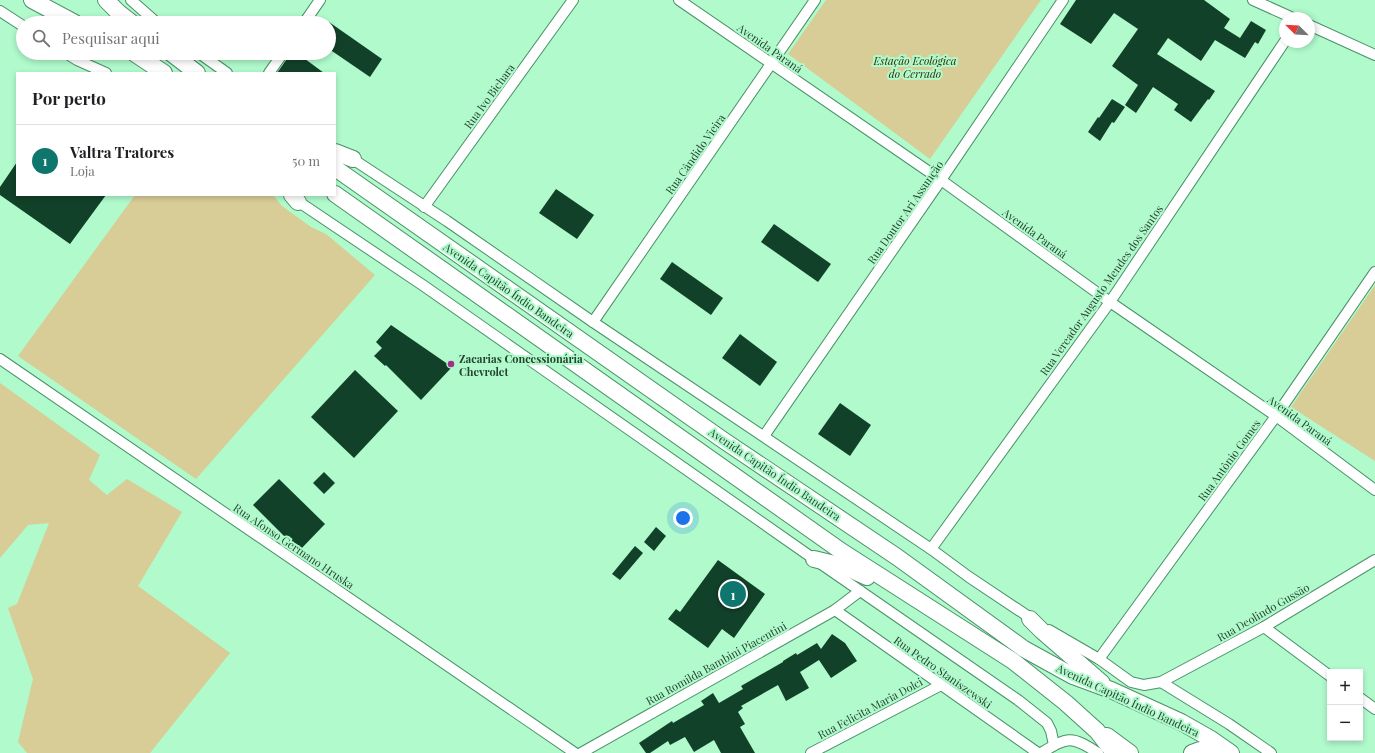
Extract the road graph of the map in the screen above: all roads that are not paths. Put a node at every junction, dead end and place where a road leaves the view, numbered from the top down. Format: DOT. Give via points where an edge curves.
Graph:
graph roads {
  1 [pos="32,0"];
  2 [pos="106,0"];
  3 [pos="131,0"];
  4 [pos="320,0"];
  5 [pos="573,0"];
  6 [pos="679,0"];
  7 [pos="816,0"];
  8 [pos="1063,0"];
  9 [pos="1253,0"];
  10 [pos="0,12"];
  11 [pos="1280,12"];
  12 [pos="62,16"];
  13 [pos="123,16"];
  14 [pos="149,16"];
  15 [pos="309,16"];
  16 [pos="16,22"];
  17 [pos="1315,28"];
  18 [pos="1280,48"];
  19 [pos="1375,55"];
  20 [pos="77,60"];
  21 [pos="144,60"];
  22 [pos="180,60"];
  23 [pos="209,60"];
  24 [pos="278,60"];
  25 [pos="772,64"];
  26 [pos="104,72"];
  27 [pos="162,72"];
  28 [pos="196,72"];
  29 [pos="226,72"];
  30 [pos="270,72"];
  31 [pos="336,148"];
  32 [pos="336,152"];
  33 [pos="353,159"];
  34 [pos="336,169"];
  35 [pos="941,180"];
  36 [pos="336,195"];
  37 [pos="293,197"];
  38 [pos="424,207"];
  39 [pos="1375,272"];
  40 [pos="1110,302"];
  41 [pos="593,322"];
  42 [pos="0,359"];
  43 [pos="1276,416"];
  44 [pos="764,436"];
  45 [pos="1375,490"];
  46 [pos="931,549"];
  47 [pos="814,559"];
  48 [pos="1375,560"];
  49 [pos="860,591"];
  50 [pos="924,604"];
  51 [pos="835,610"];
  52 [pos="1030,619"];
  53 [pos="1264,628"];
  54 [pos="1099,659"];
  55 [pos="1327,674"];
  56 [pos="1161,682"];
  57 [pos="941,685"];
  58 [pos="1111,690"];
  59 [pos="1363,700"];
  60 [pos="1375,709"];
  61 [pos="1097,731"];
  62 [pos="1054,745"];
  63 [pos="575,753"];
  64 [pos="581,753"];
  65 [pos="811,753"];
  66 [pos="1038,753"];
  67 [pos="1041,753"];
  68 [pos="1098,753"];
  69 [pos="1114,753"];
  70 [pos="1130,753"];
  71 [pos="1192,753"];
  72 [pos="1231,753"];
  73 [pos="1271,753"];
  1 -- 12 [label="main road"];
  2 -- 13 [label="main road"];
  3 -- 14 [label="street"];
  4 -- 15 [label="street"];
  5 -- 38 [label="street, Rua Ivo Bichara"];
  6 -- 25 [label="street, Avenida Paraná"];
  7 -- 25 [label="street, Rua Cândido Vieira"];
  8 -- 35 [label="street, Rua Doutor Ari Assunção"];
  9 -- 11 [label="street"];
  10 -- 16 [label="street"];
  17 -- 19 [label="street"];
  18 -- 40 [label="street, Rua Vereador Augusto Mendes dos Santos"];
  20 -- 26 [label="street"];
  21 -- 27 [label="main road"];
  22 -- 28 [label="main road"];
  23 -- 29 [label="street"];
  24 -- 30 [label="street"];
  25 -- 35 [label="street, Avenida Paraná"];
  25 -- 41 [label="street, Rua Cândido Vieira"];
  31 -- 33 [label="street"];
  32 -- 33 [label="main road"];
  33 -- 38 [label="street"];
  34 -- 58 [label="main road, Avenida Capitão Índio Bandeira" via="723,440 898,557 1024,649 1072,676"];
  35 -- 40 [label="street, Avenida Paraná"];
  35 -- 44 [label="street, Rua Doutor Ari Assunção"];
  36 -- 50 [label="main road, Avenida Capitão Índio Bandeira" via="842,551"];
  37 -- 47 [label="street"];
  38 -- 41 [label="street"];
  39 -- 43 [label="street, Rua Antônio Gomes"];
  40 -- 43 [label="street, Avenida Paraná"];
  40 -- 46 [label="street, Rua Vereador Augusto Mendes dos Santos"];
  41 -- 44 [label="street"];
  42 -- 63 [label="street, Rua Afonso Germano Hruska"];
  43 -- 45 [label="street, Avenida Paraná"];
  43 -- 54 [label="street, Rua Antônio Gomes"];
  44 -- 46 [label="street"];
  46 -- 52 [label="street"];
  47 -- 49 [label="street"];
  47 -- 50 [label="main road" via="843,566"];
  48 -- 53 [label="street, Rua Deolindo Gussão"];
  49 -- 51 [label="street, Rua Romilda Bambini Piacentini"];
  49 -- 62 [label="street" via="1023,703 1047,723"];
  50 -- 61 [label="main road, Avenida Capitão Índio Bandeira" via="1013,661"];
  51 -- 57 [label="street, Rua Pedro Staniszewski"];
  51 -- 64 [label="street, Rua Romilda Bambini Piacentini"];
  52 -- 54 [label="street"];
  52 -- 58 [label="main road"];
  53 -- 55 [label="street"];
  53 -- 56 [label="street, Rua Deolindo Gussão"];
  54 -- 56 [label="street" via="1131,682 1144,685"];
  56 -- 73 [label="street"];
  57 -- 65 [label="street, Rua Felicita Maria Dolci"];
  57 -- 66 [label="street, Rua Pedro Staniszewski"];
  58 -- 72 [label="main road, Avenida Capitão Índio Bandeira" via="1181,722"];
  59 -- 60 [label="street"];
  61 -- 69 [label="main road"];
  61 -- 70 [label="main road"];
  62 -- 67 [label="street"];
  62 -- 68 [label="street" via="1064,740 1074,740"];
  71 -- 72 [label="main road" via="1200,750"];
}
